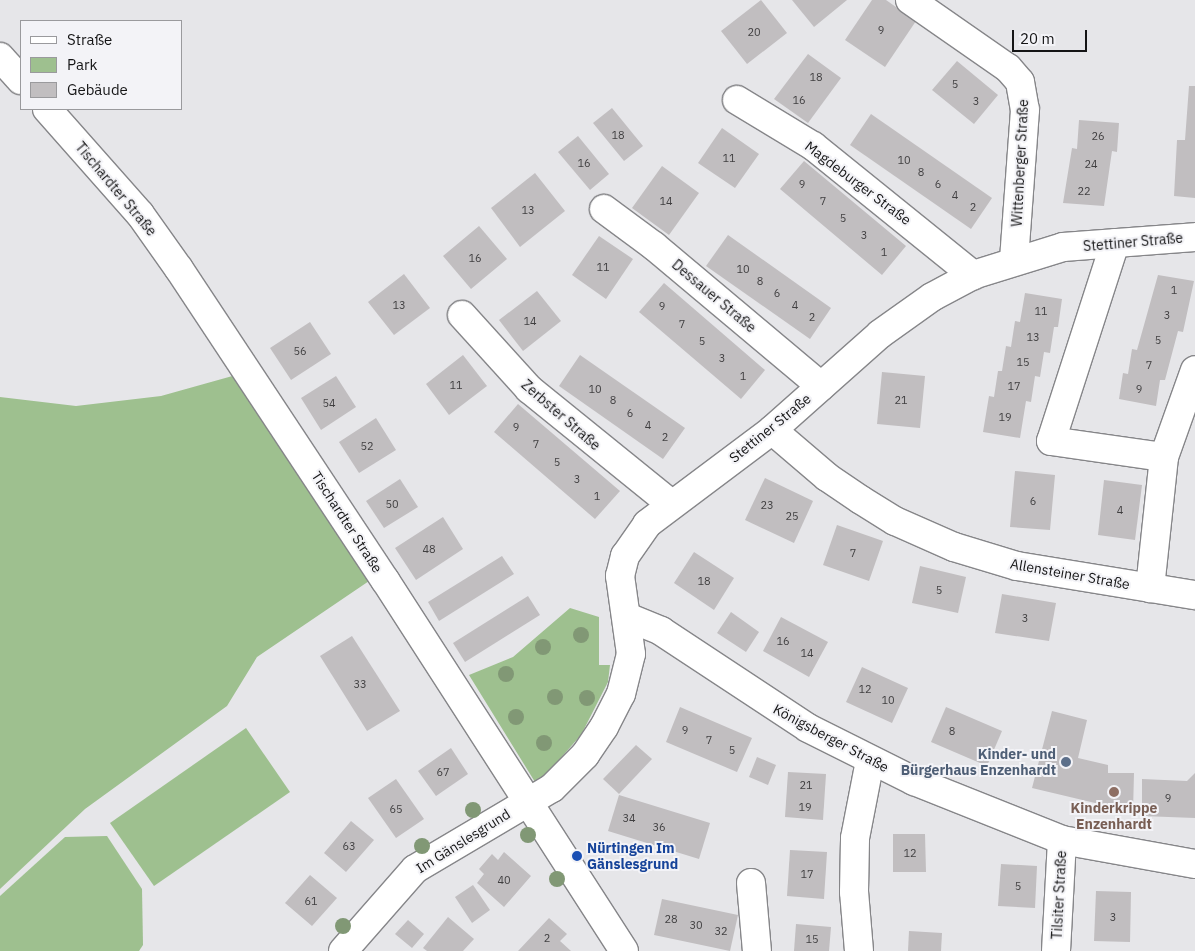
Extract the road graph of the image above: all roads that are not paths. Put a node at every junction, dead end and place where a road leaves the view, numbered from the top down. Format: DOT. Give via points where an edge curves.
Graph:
graph roads {
  1 [pos="910,0"];
  2 [pos="0,57"];
  3 [pos="20,79"];
  4 [pos="737,100"];
  5 [pos="48,110"];
  6 [pos="604,209"];
  7 [pos="1195,237"];
  8 [pos="1115,243"];
  9 [pos="1014,261"];
  10 [pos="973,276"];
  11 [pos="462,315"];
  12 [pos="1195,370"];
  13 [pos="822,386"];
  14 [pos="772,430"];
  15 [pos="1164,457"];
  16 [pos="671,504"];
  17 [pos="1150,588"];
  18 [pos="1195,595"];
  19 [pos="627,617"];
  20 [pos="870,761"];
  21 [pos="527,801"];
  22 [pos="1062,840"];
  23 [pos="1195,864"];
  24 [pos="751,882"];
  25 [pos="343,951"];
  26 [pos="624,951"];
  27 [pos="756,951"];
  28 [pos="859,951"];
  29 [pos="1056,951"];
  1 -- 9 [label="street, Wittenberger Straße" via="1008,68 1020,82 1025,110"];
  2 -- 3 [label="street"];
  4 -- 10 [label="street, Magdeburger Straße" via="813,146"];
  5 -- 21 [label="street, Tischardter Straße" via="140,214 237,355"];
  6 -- 13 [label="street, Dessauer Straße" via="654,246"];
  7 -- 8 [label="street, Stettiner Straße"];
  8 -- 9 [label="street, Stettiner Straße" via="1063,247"];
  8 -- 15 [label="street" via="1050,441"];
  9 -- 10 [label="street, Stettiner Straße"];
  10 -- 13 [label="street, Stettiner Straße" via="932,297 880,334"];
  11 -- 16 [label="street, Zerbster Straße" via="529,388"];
  12 -- 15 [label="street"];
  13 -- 14 [label="street, Stettiner Straße"];
  14 -- 16 [label="street, Stettiner Straße"];
  14 -- 17 [label="street, Allensteiner Straße" via="827,477 861,500 896,521 954,547 1017,566"];
  15 -- 17 [label="street"];
  16 -- 19 [label="street, Stettiner Straße" via="646,524 624,556 620,576"];
  17 -- 18 [label="street, Allensteiner Straße"];
  19 -- 20 [label="street, Königsberger Straße" via="661,631 778,710"];
  19 -- 21 [label="street, Stettiner Straße" via="631,654 621,694 604,727 552,788"];
  20 -- 22 [label="street, Königsberger Straße"];
  20 -- 28 [label="street" via="855,838 854,892"];
  21 -- 25 [label="street, Im Gänslesgrund" via="415,869"];
  21 -- 26 [label="street, Tischardter Straße"];
  22 -- 23 [label="street, Königsberger Straße"];
  22 -- 29 [label="street, Tilsiter Straße"];
  24 -- 27 [label="street"];
}
